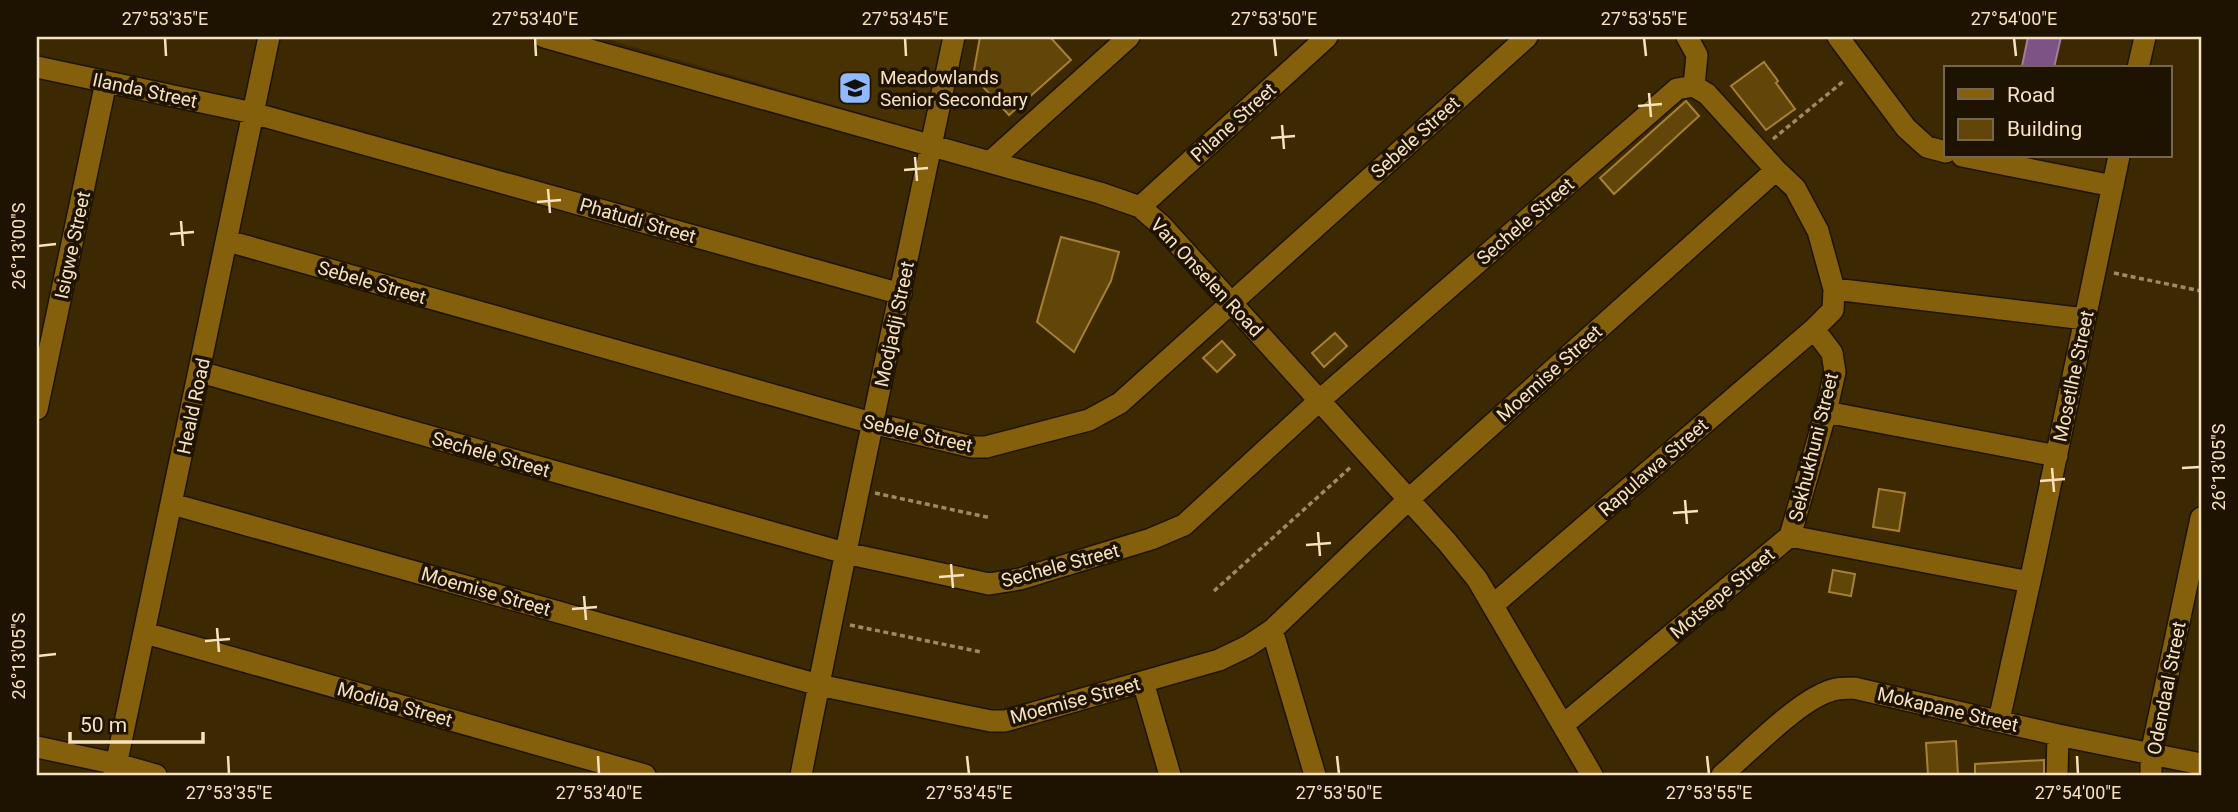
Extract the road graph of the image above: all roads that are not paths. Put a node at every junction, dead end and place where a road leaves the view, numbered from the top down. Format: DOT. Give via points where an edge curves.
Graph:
graph roads {
  1 [pos="269,37"];
  2 [pos="544,37"];
  3 [pos="954,37"];
  4 [pos="1129,37"];
  5 [pos="1326,37"];
  6 [pos="1527,37"];
  7 [pos="1687,37"];
  8 [pos="1838,37"];
  9 [pos="2145,37"];
  10 [pos="601,44"];
  11 [pos="2138,66"];
  12 [pos="37,67"];
  13 [pos="106,82"];
  14 [pos="1695,86"];
  15 [pos="253,113"];
  16 [pos="931,146"];
  17 [pos="1944,151"];
  18 [pos="1972,158"];
  19 [pos="2119,158"];
  20 [pos="990,162"];
  21 [pos="1776,170"];
  22 [pos="2113,186"];
  23 [pos="1140,207"];
  24 [pos="228,241"];
  25 [pos="1834,289"];
  26 [pos="901,294"];
  27 [pos="1231,302"];
  28 [pos="2085,319"];
  29 [pos="1814,329"];
  30 [pos="200,372"];
  31 [pos="38,399"];
  32 [pos="1320,400"];
  33 [pos="1825,412"];
  34 [pos="872,423"];
  35 [pos="2057,456"];
  36 [pos="1408,500"];
  37 [pos="172,503"];
  38 [pos="2201,518"];
  39 [pos="1790,536"];
  40 [pos="845,553"];
  41 [pos="2030,582"];
  42 [pos="1493,605"];
  43 [pos="1272,630"];
  44 [pos="145,634"];
  45 [pos="1143,682"];
  46 [pos="819,685"];
  47 [pos="1999,720"];
  48 [pos="1563,725"];
  49 [pos="2058,735"];
  50 [pos="37,747"];
  51 [pos="2201,764"];
  52 [pos="2151,765"];
  53 [pos="116,770"];
  54 [pos="156,775"];
  55 [pos="645,775"];
  56 [pos="801,775"];
  57 [pos="1170,775"];
  58 [pos="1315,775"];
  59 [pos="1592,775"];
  60 [pos="1722,775"];
  61 [pos="2057,775"];
  1 -- 15 [label="street, Heald Road"];
  2 -- 10 [label="street, Van Onselen Road"];
  3 -- 16 [label="street, Modjadji Street"];
  4 -- 20 [label="street"];
  5 -- 23 [label="street, Pilane Street"];
  6 -- 27 [label="street, Sebele Street"];
  7 -- 14 [label="street" via="1697,55"];
  8 -- 17 [label="street" via="1918,141"];
  9 -- 11 [label="street"];
  10 -- 16 [label="street, Van Onselen Road"];
  12 -- 13 [label="street, Ilanda Street"];
  13 -- 15 [label="street, Ilanda Street"];
  13 -- 31 [label="street, Isigwe Street"];
  14 -- 21 [label="street" via="1707,93"];
  14 -- 32 [label="street, Sechele Street" via="1677,89"];
  15 -- 24 [label="street, Heald Road"];
  15 -- 26 [label="street, Phatudi Street"];
  16 -- 20 [label="street, Van Onselen Road"];
  16 -- 26 [label="street, Modjadji Street"];
  18 -- 22 [label="street"];
  19 -- 22 [label="street, Mosetlhe Street"];
  20 -- 23 [label="street, Van Onselen Road"];
  21 -- 25 [label="street" via="1795,188 1818,230"];
  21 -- 36 [label="street, Moemise Street"];
  22 -- 28 [label="street, Mosetlhe Street"];
  23 -- 27 [label="street, Van Onselen Road"];
  24 -- 30 [label="street, Heald Road"];
  24 -- 34 [label="street, Sebele Street"];
  25 -- 28 [label="street"];
  25 -- 29 [label="street" via="1833,310"];
  26 -- 34 [label="street, Modjadji Street"];
  27 -- 32 [label="street, Van Onselen Road"];
  27 -- 34 [label="street, Sebele Street" via="1120,403 1089,420 1010,442 972,447"];
  28 -- 35 [label="street, Mosetlhe Street"];
  29 -- 33 [label="street, Sekhukhuni Street" via="1832,353 1835,372"];
  29 -- 42 [label="street, Rapulawa Street"];
  30 -- 37 [label="street, Heald Road"];
  30 -- 40 [label="street, Sechele Street"];
  32 -- 36 [label="street, Van Onselen Road"];
  32 -- 40 [label="street, Sechele Street" via="1184,525 1152,539 989,584"];
  33 -- 35 [label="street"];
  33 -- 39 [label="street, Sekhukhuni Street"];
  34 -- 40 [label="street, Modjadji Street"];
  35 -- 41 [label="street, Mosetlhe Street"];
  36 -- 42 [label="street, Van Onselen Road" via="1469,569"];
  36 -- 43 [label="street, Moemise Street"];
  37 -- 44 [label="street, Heald Road"];
  37 -- 46 [label="street, Moemise Street"];
  38 -- 52 [label="street, Odendaal Street"];
  39 -- 41 [label="street, Motsepe Street"];
  39 -- 48 [label="street, Motsepe Street"];
  40 -- 46 [label="street, Modjadji Street"];
  41 -- 47 [label="street, Mosetlhe Street"];
  42 -- 48 [label="street, Van Onselen Road"];
  43 -- 45 [label="street, Moemise Street" via="1226,657"];
  43 -- 58 [label="street"];
  44 -- 53 [label="street, Heald Road"];
  44 -- 55 [label="street, Modiba Street"];
  45 -- 46 [label="street, Moemise Street" via="1026,716 991,721"];
  45 -- 57 [label="street"];
  46 -- 56 [label="street, Modjadji Street"];
  47 -- 49 [label="street, Mokapane Street"];
  47 -- 60 [label="street, Mokapane Street" via="1854,688 1830,690 1790,716"];
  48 -- 59 [label="street, Van Onselen Road"];
  49 -- 52 [label="street, Mokapane Street"];
  49 -- 61 [label="street"];
  50 -- 53 [label="street"];
  51 -- 52 [label="street, Mokapane Street"];
  53 -- 54 [label="street"];
}
